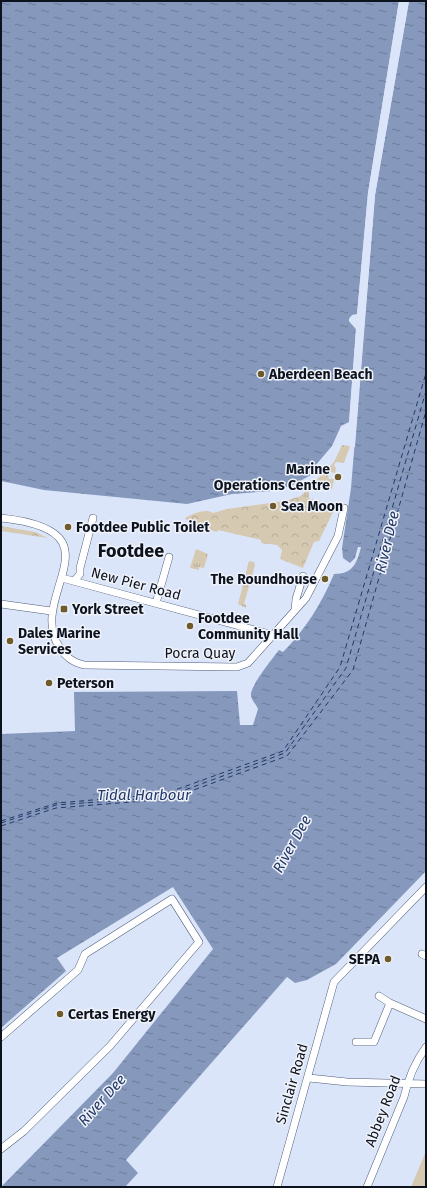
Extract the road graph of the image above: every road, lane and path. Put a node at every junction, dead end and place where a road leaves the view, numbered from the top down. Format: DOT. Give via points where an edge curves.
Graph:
graph roads {
  1 [pos="344,508"];
  2 [pos="1,518"];
  3 [pos="93,518"];
  4 [pos="169,557"];
  5 [pos="303,576"];
  6 [pos="62,578"];
  7 [pos="74,581"];
  8 [pos="1,604"];
  9 [pos="156,604"];
  10 [pos="295,610"];
  11 [pos="51,611"];
  12 [pos="273,635"];
  13 [pos="426,887"];
  14 [pos="378,996"];
  15 [pos="390,1003"];
  16 [pos="426,1019"];
  17 [pos="1,1037"];
  18 [pos="356,1042"];
  19 [pos="426,1046"];
  20 [pos="309,1078"];
  21 [pos="407,1083"];
  22 [pos="426,1084"];
  23 [pos="1,1149"];
  24 [pos="277,1187"];
  25 [pos="367,1187"];
  1 -- 10 [label="street, Pocra Quay" via="338,536 302,603"];
  2 -- 6 [label="street" via="41,526 57,536 65,552"];
  3 -- 7 [label="street" via="80,574"];
  4 -- 9 [label="street"];
  5 -- 10 [label="street"];
  6 -- 7 [label="street, New Pier Road"];
  6 -- 11 [label="street"];
  7 -- 9 [label="street, New Pier Road"];
  8 -- 11 [label="street"];
  9 -- 12 [label="street, New Pier Road"];
  10 -- 12 [label="street, Pocra Quay"];
  11 -- 12 [label="street, Pocra Quay" via="51,625 58,645 68,658 84,664 237,667 248,662"];
  13 -- 20 [label="street, Sinclair Road" via="339,976 331,989"];
  14 -- 15 [label="street"];
  15 -- 16 [label="street"];
  15 -- 18 [label="street" via="374,1042"];
  17 -- 23 [label="street" via="78,970 85,954 172,899 199,942 110,1046 24,1131"];
  19 -- 21 [label="street, Abbey Road" via="420,1053"];
  20 -- 21 [label="street" via="347,1082"];
  20 -- 24 [label="street, Sinclair Road"];
  21 -- 22 [label="street"];
  21 -- 25 [label="street, Abbey Road" via="404,1097"];
}
